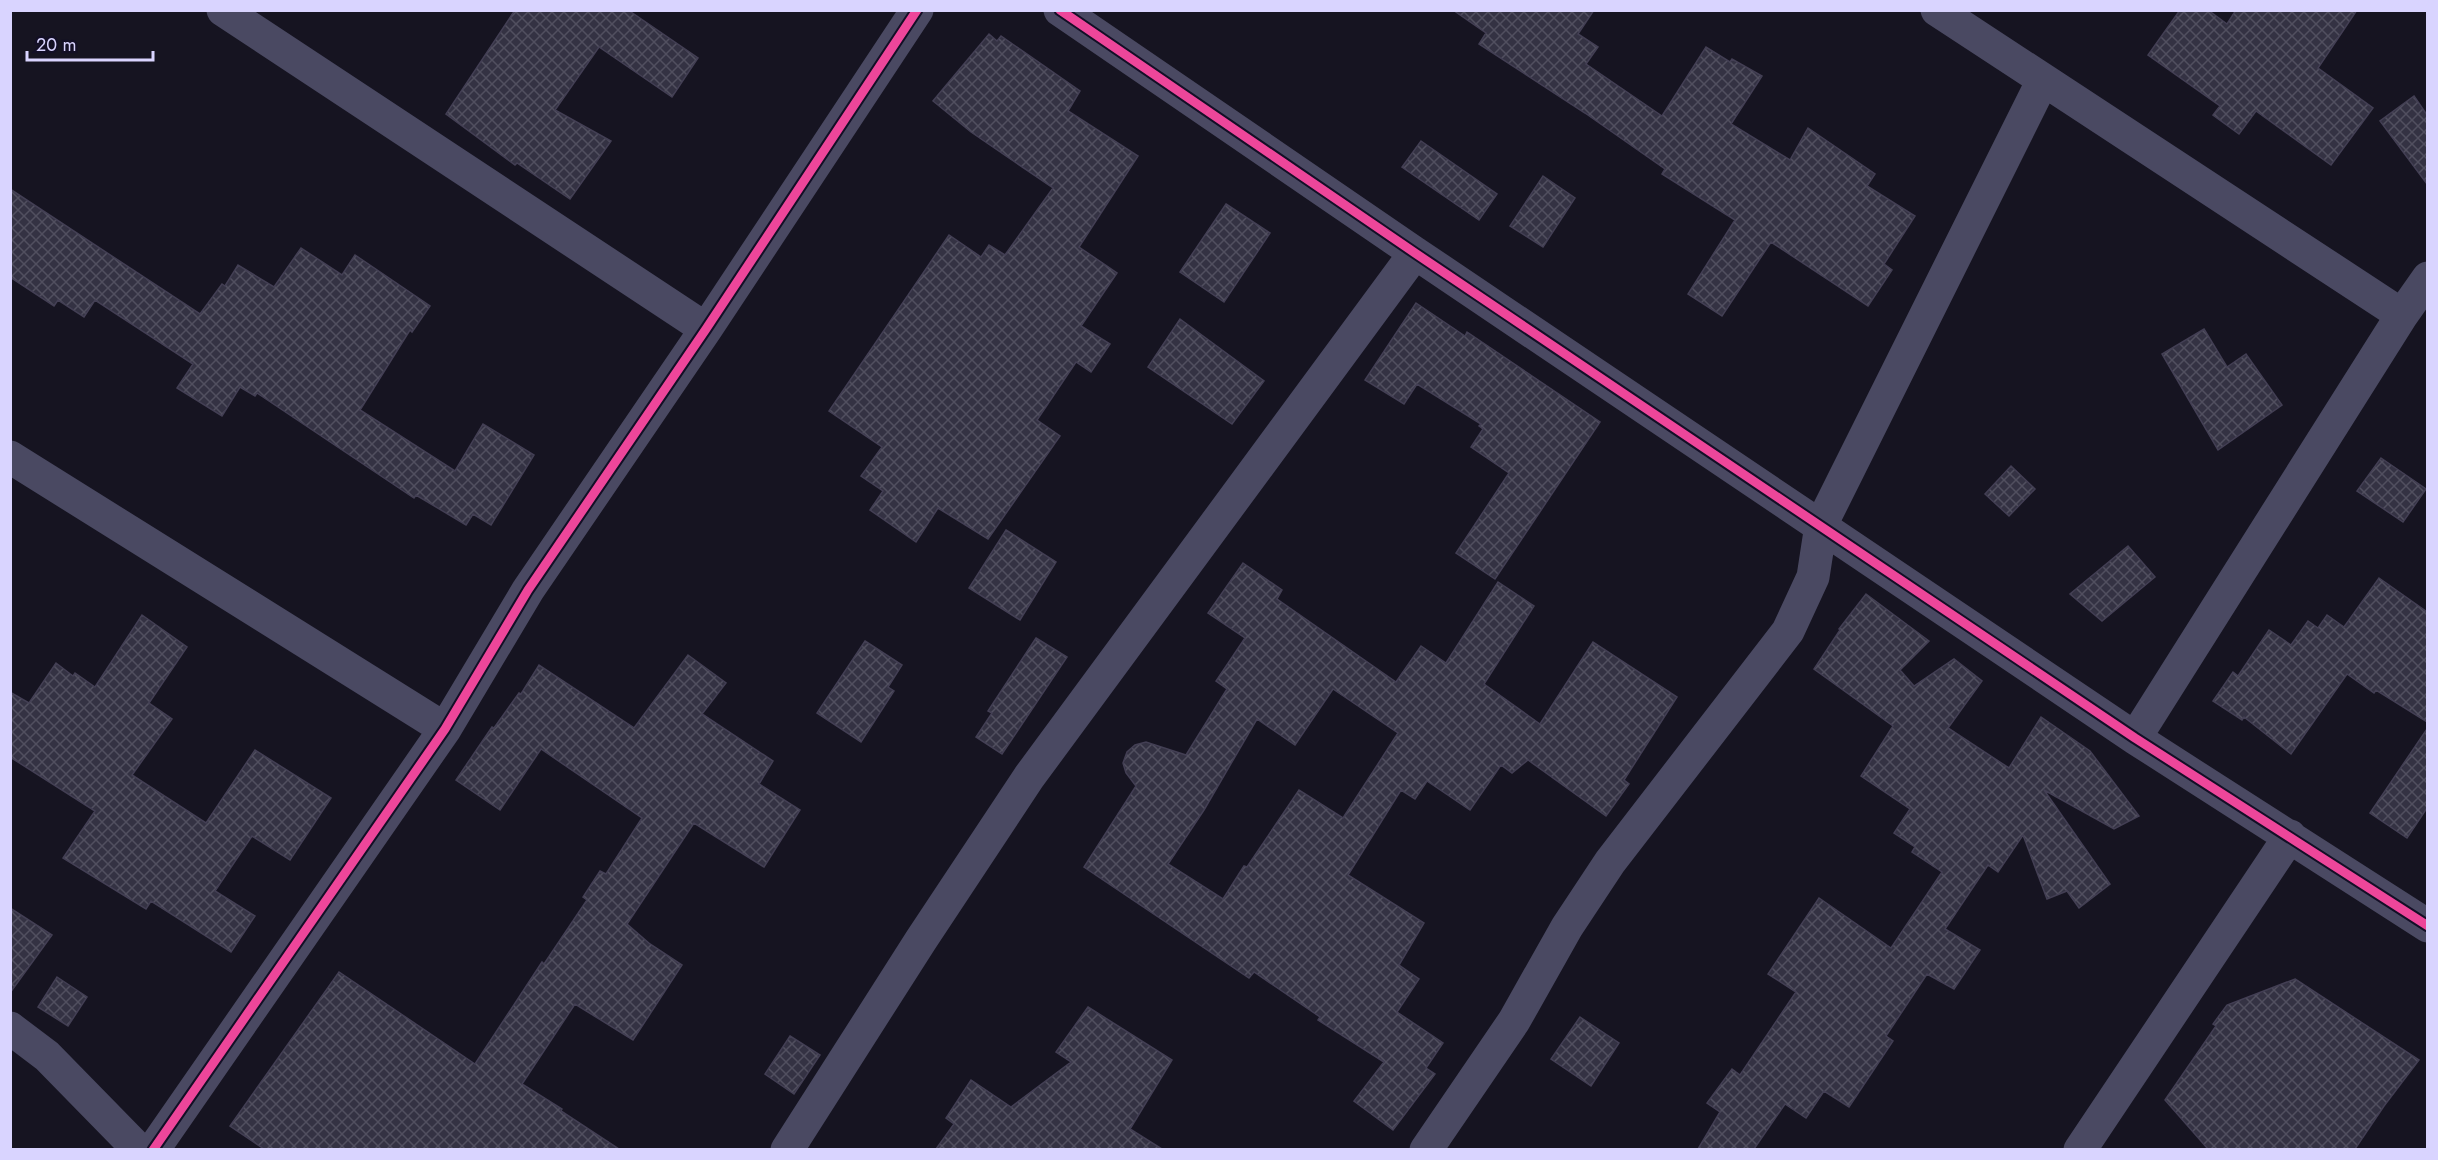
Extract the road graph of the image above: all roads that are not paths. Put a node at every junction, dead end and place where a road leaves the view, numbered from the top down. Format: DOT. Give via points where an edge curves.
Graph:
graph roads {
  1 [pos="223,10"];
  2 [pos="917,10"];
  3 [pos="1060,10"];
  4 [pos="1937,10"];
  5 [pos="2043,80"];
  6 [pos="1415,253"];
  7 [pos="2427,278"];
  8 [pos="2402,315"];
  9 [pos="706,329"];
  10 [pos="10,457"];
  11 [pos="1821,525"];
  12 [pos="445,729"];
  13 [pos="2135,738"];
  14 [pos="2290,836"];
  15 [pos="2427,926"];
  16 [pos="10,1028"];
  17 [pos="139,1149"];
  18 [pos="153,1149"];
  19 [pos="787,1149"];
  20 [pos="1426,1149"];
  21 [pos="2080,1149"];
  1 -- 9 [label="street"];
  2 -- 9 [label="street"];
  3 -- 6 [label="street"];
  4 -- 5 [label="street"];
  5 -- 8 [label="street"];
  5 -- 11 [label="street"];
  6 -- 11 [label="street"];
  6 -- 19 [label="street" via="1029,777"];
  7 -- 8 [label="street"];
  8 -- 13 [label="street"];
  9 -- 12 [label="street" via="528,590"];
  10 -- 12 [label="street"];
  11 -- 13 [label="street"];
  11 -- 20 [label="street" via="1813,577 1788,631 1610,862 1567,927 1514,1021"];
  12 -- 18 [label="street"];
  13 -- 14 [label="street"];
  14 -- 15 [label="street"];
  14 -- 21 [label="street"];
  16 -- 17 [label="street" via="47,1056"];
}
